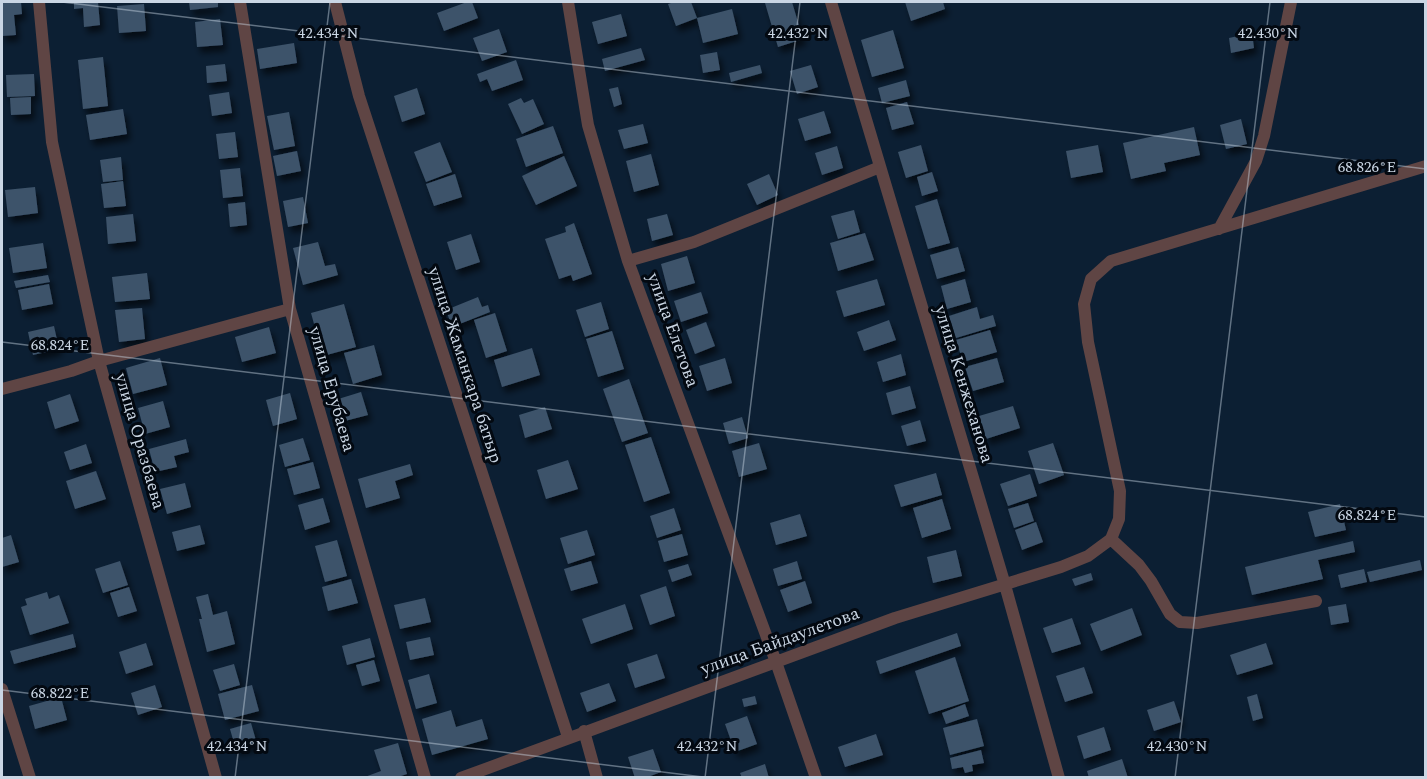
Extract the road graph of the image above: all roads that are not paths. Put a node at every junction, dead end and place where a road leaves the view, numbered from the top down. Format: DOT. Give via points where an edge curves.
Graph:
graph roads {
  1 [pos="39,2"];
  2 [pos="240,2"];
  3 [pos="335,2"];
  4 [pos="568,2"];
  5 [pos="831,2"];
  6 [pos="1291,2"];
  7 [pos="1425,166"];
  8 [pos="880,167"];
  9 [pos="1219,229"];
  10 [pos="628,261"];
  11 [pos="290,309"];
  12 [pos="99,361"];
  13 [pos="2,388"];
  14 [pos="1111,539"];
  15 [pos="1005,585"];
  16 [pos="1316,602"];
  17 [pos="776,662"];
  18 [pos="2,689"];
  19 [pos="584,731"];
  20 [pos="568,738"];
  21 [pos="489,772"];
  22 [pos="30,777"];
  23 [pos="216,777"];
  24 [pos="425,777"];
  25 [pos="461,777"];
  26 [pos="597,777"];
  27 [pos="816,777"];
  28 [pos="1059,777"];
  1 -- 12 [label="street, улица Оразбаева" via="52,142"];
  2 -- 11 [label="street, улица Ерубаева"];
  3 -- 20 [label="street, улица Жаманкара батыр" via="359,96"];
  4 -- 10 [label="street, улица Елетова" via="588,125"];
  5 -- 8 [label="street, улица Кенжеханова"];
  6 -- 9 [label="street" via="1264,136 1256,161"];
  7 -- 9 [label="street"];
  8 -- 10 [label="street" via="694,242"];
  8 -- 15 [label="street, улица Кенжеханова"];
  9 -- 14 [label="street" via="1112,261 1091,279 1084,304 1088,342 1120,491 1119,519"];
  10 -- 17 [label="street, улица Елетова"];
  11 -- 12 [label="street"];
  11 -- 24 [label="street, улица Ерубаева"];
  12 -- 13 [label="street"];
  12 -- 23 [label="street, улица Оразбаева"];
  14 -- 15 [label="street, улица Байдаулетова" via="1088,556"];
  14 -- 16 [label="street" via="1139,565 1170,614 1180,622 1197,623"];
  15 -- 17 [label="street, улица Байдаулетова" via="895,618"];
  15 -- 28 [label="street, улица Кенжеханова"];
  17 -- 19 [label="street, улица Байдаулетова"];
  17 -- 27 [label="street, улица Елетова"];
  18 -- 22 [label="street"];
  19 -- 20 [label="street, улица Байдаулетова"];
  19 -- 26 [label="street"];
  20 -- 21 [label="street, улица Байдаулетова"];
  21 -- 25 [label="street, улица Байдаулетова"];
}
